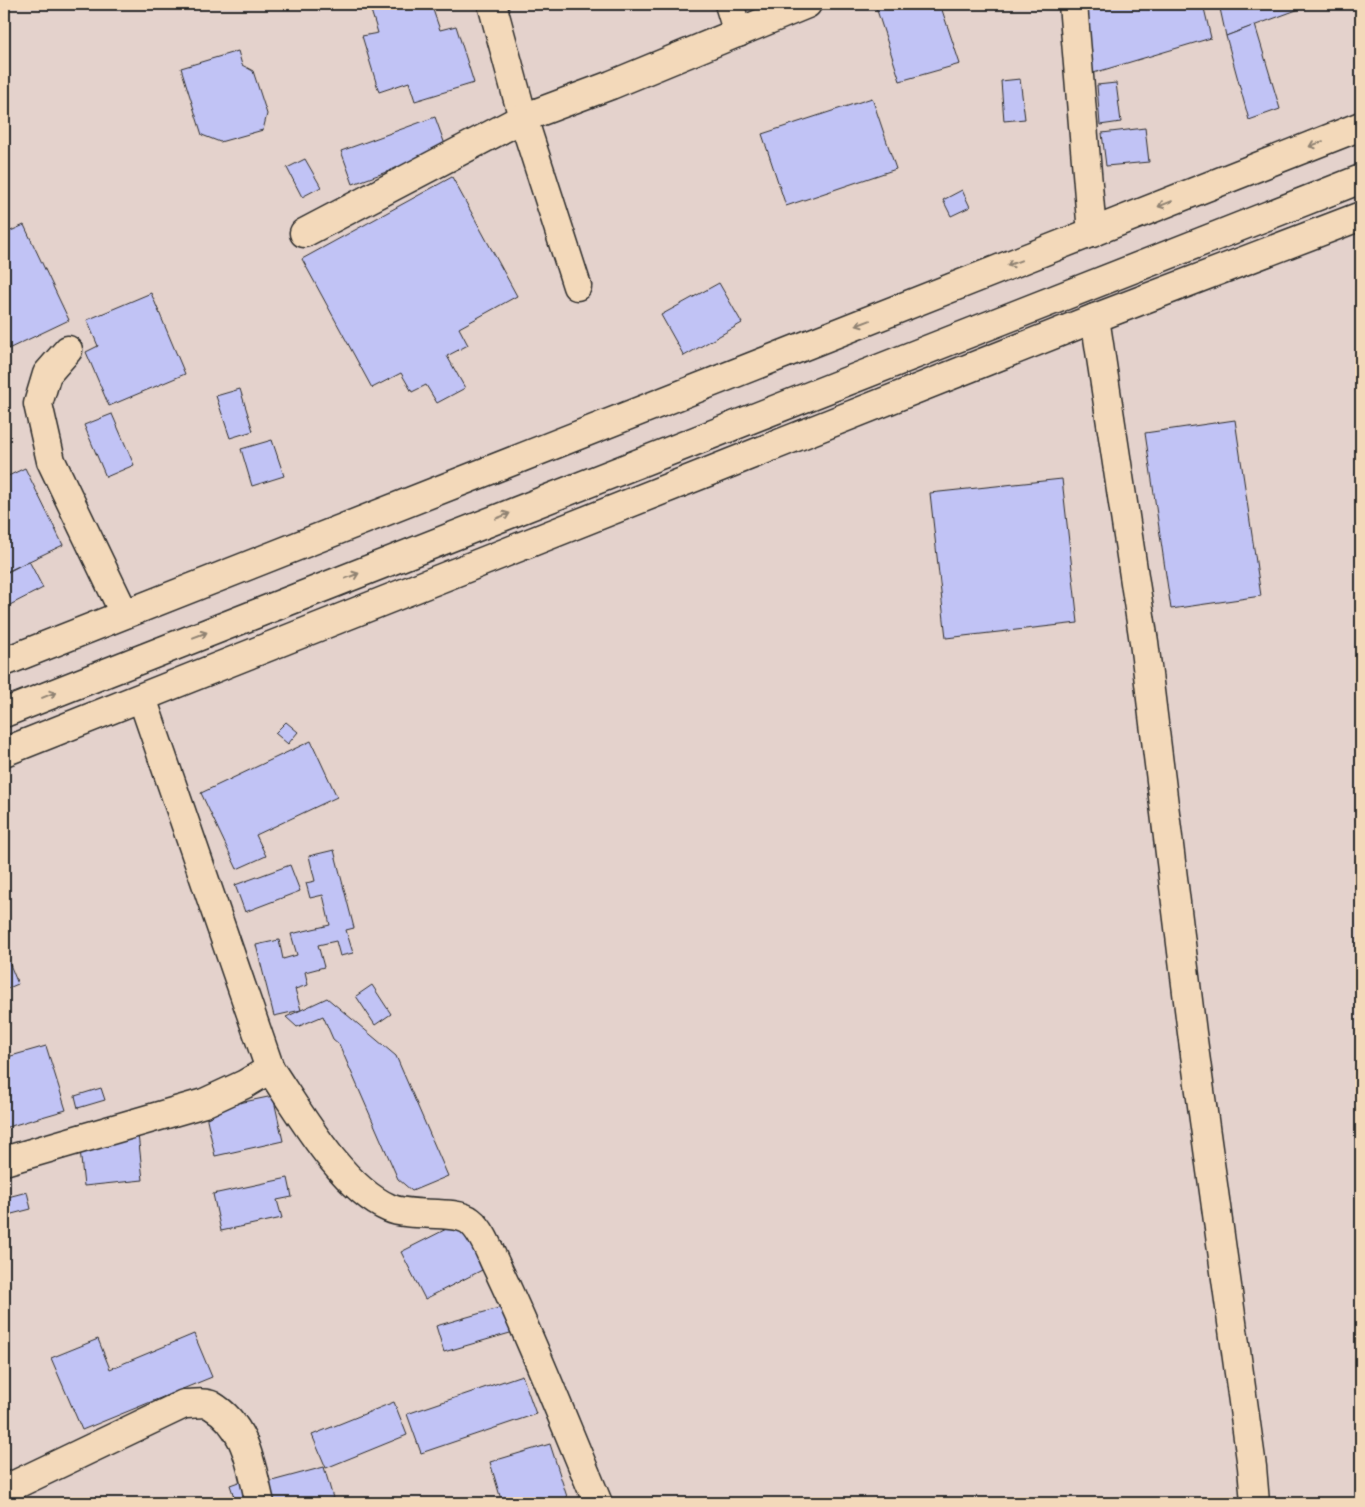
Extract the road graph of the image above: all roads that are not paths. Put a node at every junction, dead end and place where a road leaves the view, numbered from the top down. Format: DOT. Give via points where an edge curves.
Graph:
graph roads {
  1 [pos="492,4"];
  2 [pos="729,4"];
  3 [pos="807,4"];
  4 [pos="1073,4"];
  5 [pos="738,33"];
  6 [pos="523,118"];
  7 [pos="1361,126"];
  8 [pos="1361,179"];
  9 [pos="1361,216"];
  10 [pos="304,233"];
  11 [pos="1092,233"];
  12 [pos="577,286"];
  13 [pos="1094,318"];
  14 [pos="68,350"];
  15 [pos="124,613"];
  16 [pos="4,662"];
  17 [pos="142,698"];
  18 [pos="4,713"];
  19 [pos="4,752"];
  20 [pos="270,1069"];
  21 [pos="4,1162"];
  22 [pos="4,1490"];
  23 [pos="260,1503"];
  24 [pos="598,1503"];
  25 [pos="1255,1503"];
  1 -- 6 [label="main road"];
  2 -- 5 [label="main road"];
  3 -- 5 [label="main road"];
  4 -- 11 [label="main road"];
  5 -- 6 [label="main road"];
  6 -- 10 [label="main road"];
  6 -- 12 [label="main road"];
  7 -- 11 [label="main road, one-way"];
  18 -- 8 [label="main road, one-way"];
  9 -- 13 [label="main road"];
  11 -- 15 [label="main road, one-way"];
  13 -- 17 [label="main road"];
  13 -- 25 [label="main road" via="1144,642"];
  14 -- 15 [label="main road" via="47,374 38,404 42,423 51,461"];
  15 -- 16 [label="main road"];
  17 -- 19 [label="main road"];
  17 -- 20 [label="main road"];
  20 -- 21 [label="main road" via="204,1103"];
  20 -- 24 [label="main road" via="328,1156 359,1187 389,1208 422,1215 449,1214 470,1221 508,1290"];
  22 -- 23 [label="main road" via="184,1404 210,1404 233,1423 246,1446"];
}
